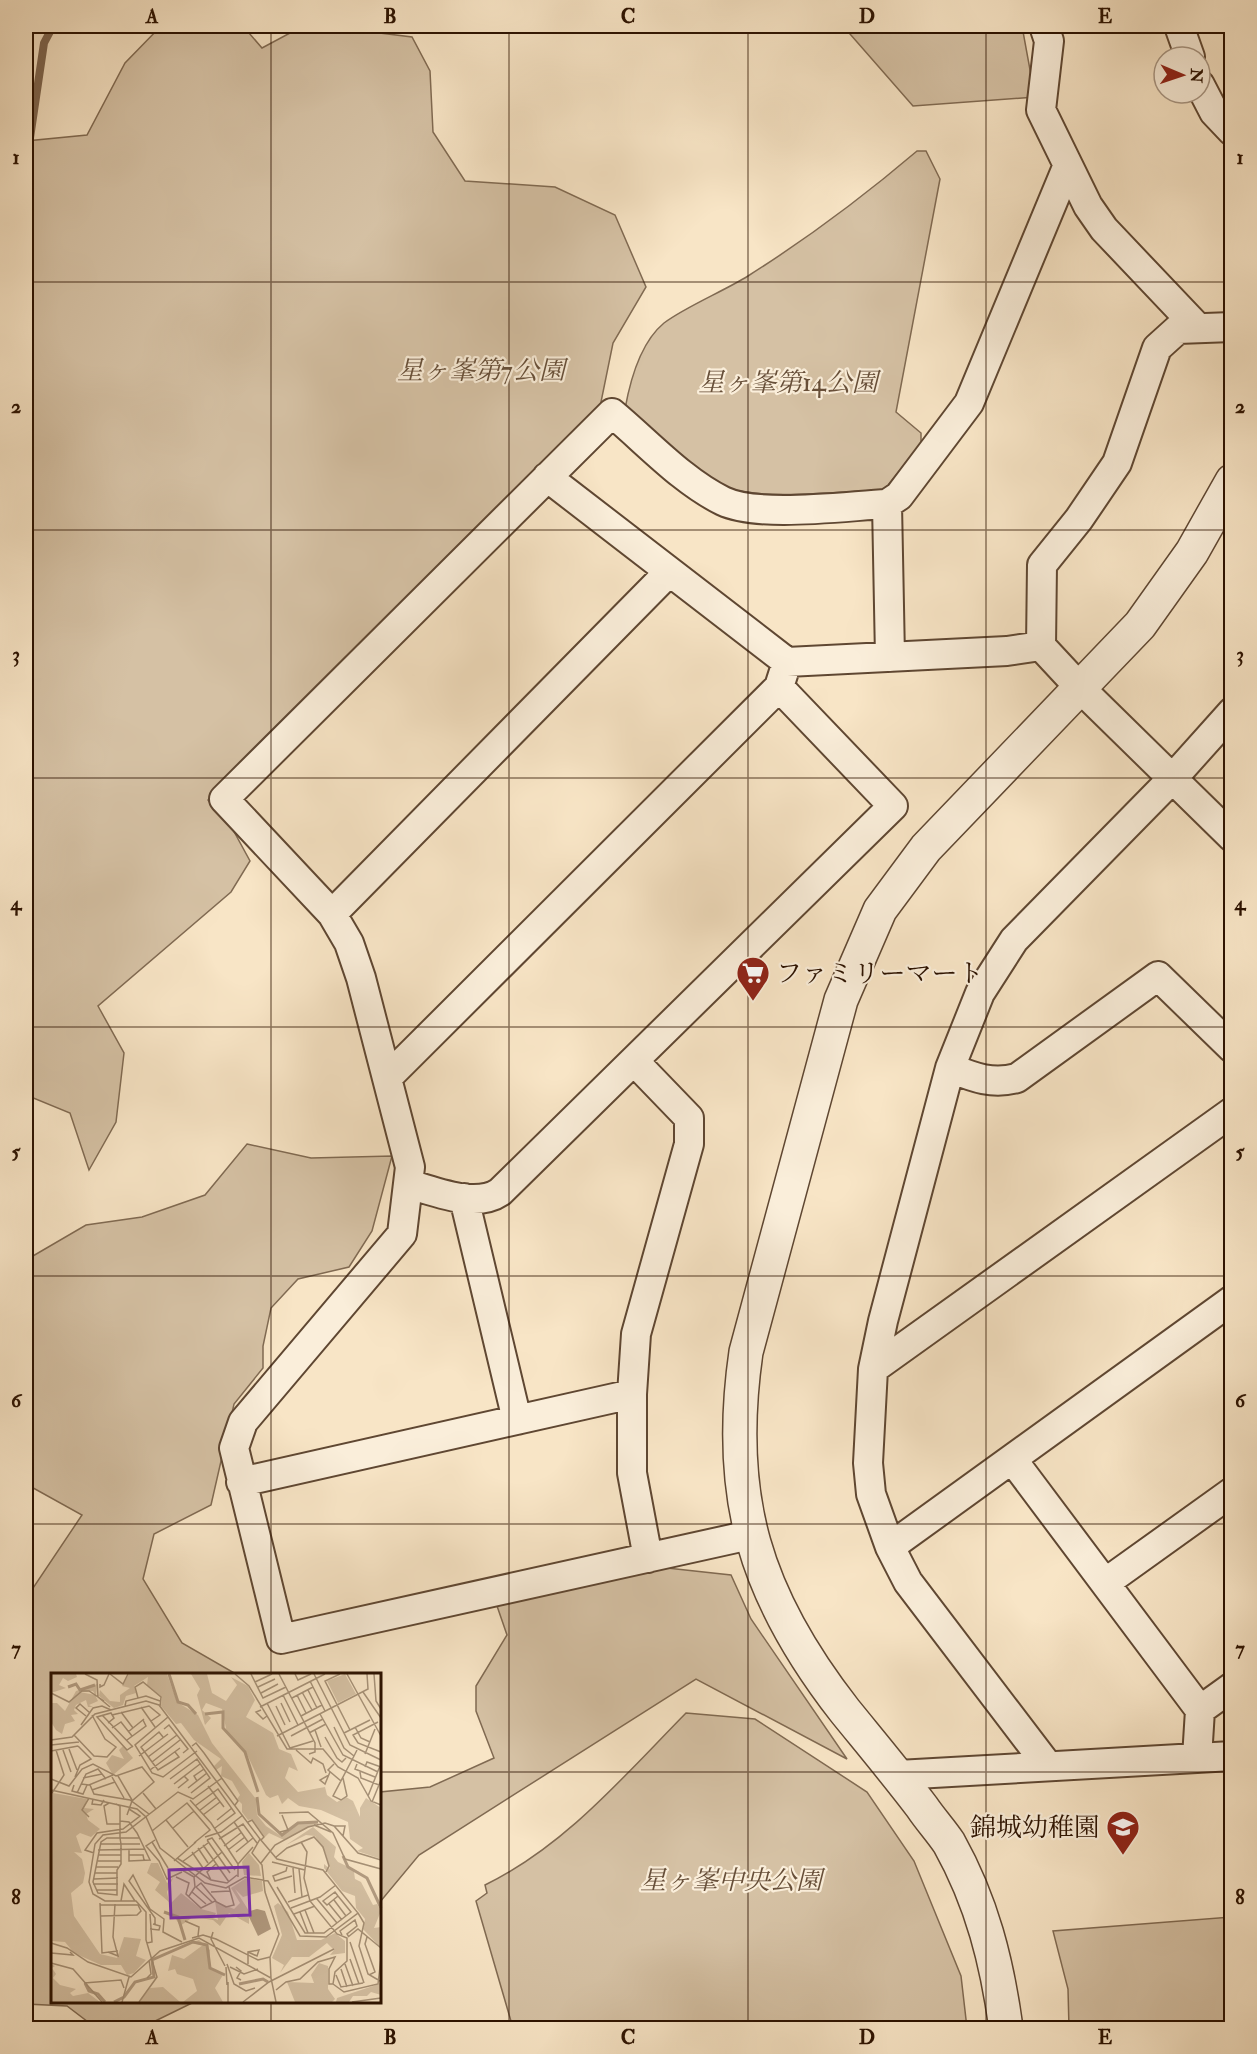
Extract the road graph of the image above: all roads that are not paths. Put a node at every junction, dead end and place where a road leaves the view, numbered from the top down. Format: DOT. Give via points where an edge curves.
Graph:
graph roads {
  1 [pos="1044,26"];
  2 [pos="1179,26"];
  3 [pos="1186,45"];
  4 [pos="1210,105"];
  5 [pos="1232,131"];
  6 [pos="1068,165"];
  7 [pos="1232,327"];
  8 [pos="1197,328"];
  9 [pos="547,477"];
  10 [pos="1232,481"];
  11 [pos="887,504"];
  12 [pos="669,572"];
  13 [pos="1041,646"];
  14 [pos="890,657"];
  15 [pos="783,674"];
  16 [pos="1080,689"];
  17 [pos="1232,712"];
  18 [pos="1172,779"];
  19 [pos="1232,837"];
  20 [pos="332,914"];
  21 [pos="1232,1048"];
  22 [pos="634,1061"];
  23 [pos="950,1068"];
  24 [pos="387,1078"];
  25 [pos="1232,1112"];
  26 [pos="408,1184"];
  27 [pos="464,1198"];
  28 [pos="1232,1300"];
  29 [pos="873,1369"];
  30 [pos="632,1394"];
  31 [pos="517,1420"];
  32 [pos="1012,1459"];
  33 [pos="241,1482"];
  34 [pos="1232,1492"];
  35 [pos="750,1535"];
  36 [pos="890,1547"];
  37 [pos="648,1558"];
  38 [pos="1105,1583"];
  39 [pos="1232,1687"];
  40 [pos="1200,1710"];
  41 [pos="1232,1756"];
  42 [pos="1197,1758"];
  43 [pos="1048,1766"];
  44 [pos="898,1775"];
  45 [pos="1006,2028"];
  1 -- 6 [label="street" via="1049,41 1041,110"];
  2 -- 3 [label="street"];
  4 -- 5 [label="street"];
  6 -- 8 [label="street" via="1104,230"];
  6 -- 11 [label="street" via="969,403 899,496"];
  7 -- 8 [label="street"];
  8 -- 13 [label="street" via="1178,329 1157,348 1117,463 1042,565"];
  9 -- 11 [label="street" via="612,413 700,487 725,502 759,510"];
  9 -- 12 [label="street"];
  9 -- 20 [label="street" via="224,799"];
  10 -- 16 [label="street" via="1192,552 1140,625"];
  11 -- 14 [label="street"];
  12 -- 15 [label="street"];
  12 -- 20 [label="street"];
  13 -- 14 [label="street"];
  13 -- 16 [label="street"];
  14 -- 15 [label="street"];
  15 -- 22 [label="street" via="893,806"];
  15 -- 24 [label="street"];
  16 -- 18 [label="street"];
  16 -- 35 [label="street" via="926,848 898,883 880,910 841,1000 746,1352 739,1399 738,1454"];
  17 -- 18 [label="street"];
  18 -- 19 [label="street"];
  18 -- 23 [label="street" via="1014,940 980,993"];
  20 -- 24 [label="street" via="349,943 361,978"];
  21 -- 23 [label="street" via="1158,976 1017,1078 984,1081"];
  22 -- 27 [label="street" via="500,1192 490,1199"];
  22 -- 30 [label="street" via="689,1118 689,1144 636,1334"];
  23 -- 29 [label="street"];
  24 -- 26 [label="street" via="410,1167"];
  25 -- 29 [label="street"];
  26 -- 27 [label="street"];
  26 -- 33 [label="street" via="402,1234 243,1422 234,1448"];
  27 -- 31 [label="street"];
  28 -- 32 [label="street"];
  29 -- 36 [label="street" via="867,1463 871,1494"];
  30 -- 31 [label="street"];
  30 -- 37 [label="street" via="632,1473"];
  31 -- 33 [label="street"];
  32 -- 36 [label="street"];
  32 -- 38 [label="street"];
  33 -- 37 [label="street" via="281,1639"];
  34 -- 38 [label="street"];
  35 -- 37 [label="street"];
  35 -- 44 [label="street" via="780,1615 844,1709"];
  36 -- 43 [label="street" via="908,1582"];
  38 -- 40 [label="street"];
  39 -- 40 [label="street"];
  40 -- 42 [label="street"];
  41 -- 42 [label="street"];
  42 -- 43 [label="street"];
  43 -- 44 [label="street"];
  44 -- 45 [label="street" via="948,1842 962,1870 999,1971"];
}
